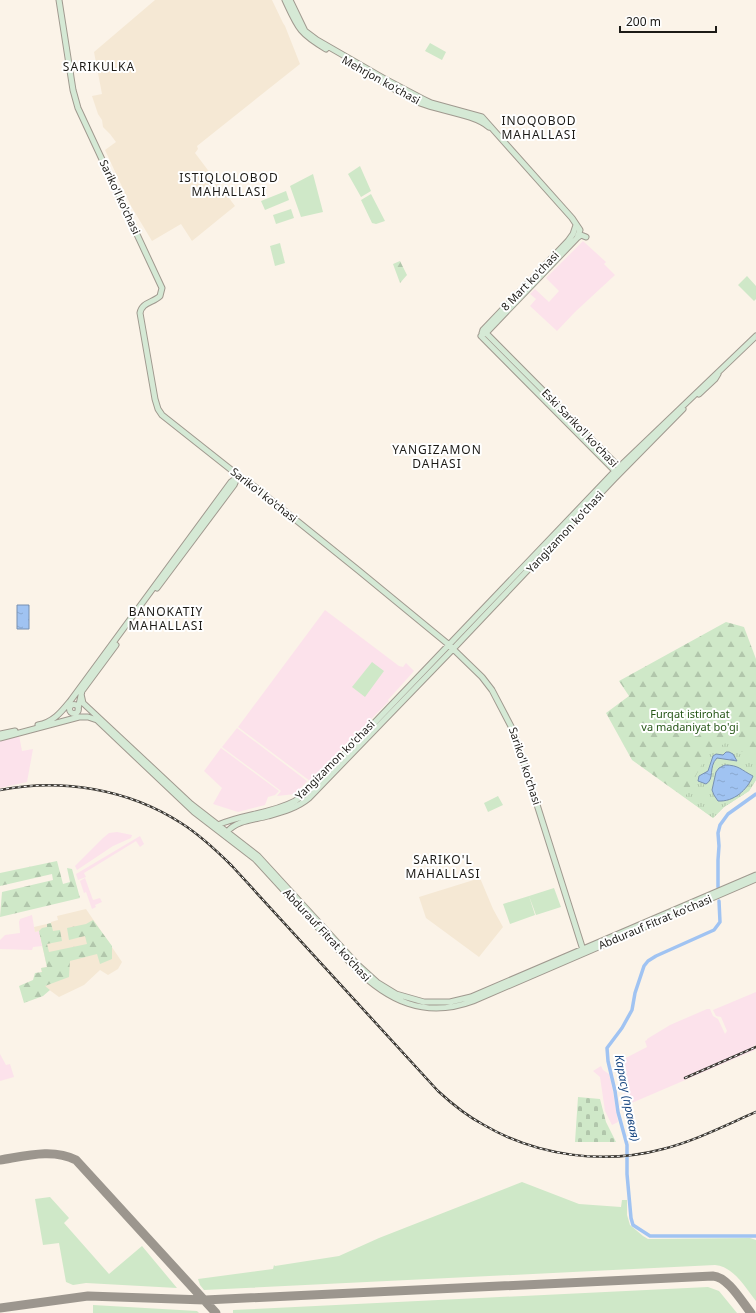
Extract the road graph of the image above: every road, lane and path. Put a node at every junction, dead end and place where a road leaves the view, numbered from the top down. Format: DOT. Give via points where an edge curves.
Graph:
graph roads {
  1 [pos="59,0"];
  2 [pos="284,0"];
  3 [pos="290,0"];
  4 [pos="576,225"];
  5 [pos="580,230"];
  6 [pos="586,237"];
  7 [pos="577,238"];
  8 [pos="483,333"];
  9 [pos="756,336"];
  10 [pos="619,470"];
  11 [pos="239,476"];
  12 [pos="520,575"];
  13 [pos="448,644"];
  14 [pos="453,649"];
  15 [pos="81,694"];
  16 [pos="396,698"];
  17 [pos="72,700"];
  18 [pos="401,702"];
  19 [pos="76,707"];
  20 [pos="62,711"];
  21 [pos="74,714"];
  22 [pos="82,717"];
  23 [pos="66,720"];
  24 [pos="99,720"];
  25 [pos="0,734"];
  26 [pos="0,738"];
  27 [pos="218,826"];
  28 [pos="220,832"];
  29 [pos="227,832"];
  30 [pos="756,875"];
  31 [pos="277,879"];
  32 [pos="756,879"];
  33 [pos="721,892"];
  34 [pos="584,951"];
  1 -- 11 [label="main road, Sariko'l ko'chasi" via="76,105 162,288 160,296 144,305 140,313 157,408 162,415"];
  2 -- 4 [label="main road, Mehrjon ko'chasi" via="296,25 310,40 415,101 485,124"];
  3 -- 4 [label="main road, Mehrjon ko'chasi" via="305,31 317,40 423,99 482,117"];
  4 -- 5 [label="main road, Mehrjon ko'chasi"];
  4 -- 8 [label="main road, 8 Mart ko'chasi" via="568,242"];
  5 -- 7 [label="main road, 8 Mart ko'chasi"];
  6 -- 7 [label="main road" via="581,235"];
  7 -- 8 [label="main road, 8 Mart ko'chasi"];
  8 -- 10 [label="main road, Eski Sariko'l ko'chasi"];
  9 -- 10 [label="main road, Yangizamon ko'chasi" via="715,379"];
  10 -- 12 [label="main road, Yangizamon ko'chasi"];
  11 -- 13 [label="main road, Sariko'l ko'chasi"];
  11 -- 15 [label="main road"];
  11 -- 17 [label="main road" via="231,482"];
  12 -- 13 [label="main road, Yangizamon ko'chasi"];
  12 -- 14 [label="main road, Yangizamon ko'chasi"];
  13 -- 14 [label="main road, Sariko'l ko'chasi"];
  13 -- 16 [label="main road, Yangizamon ko'chasi"];
  14 -- 18 [label="main road, Yangizamon ko'chasi"];
  14 -- 34 [label="main road, Sariko'l ko'chasi" via="486,681 514,732"];
  15 -- 19 [label="main road"];
  15 -- 24 [label="main road, Abdurauf Fitrat ko'chasi" via="83,703"];
  16 -- 18 [label="main road"];
  16 -- 27 [label="main road, Yangizamon ko'chasi" via="336,763 298,799 288,805"];
  17 -- 19 [label="main road"];
  17 -- 20 [label="main road"];
  18 -- 29 [label="main road, Yangizamon ko'chasi" via="305,801 289,810 237,824"];
  19 -- 20 [label="main road"];
  19 -- 21 [label="main road" via="77,712"];
  19 -- 21 [label="main road" via="69,712"];
  19 -- 24 [label="main road, Abdurauf Fitrat ko'chasi" via="92,712"];
  20 -- 25 [label="main road" via="54,719 43,724"];
  21 -- 22 [label="main road"];
  21 -- 23 [label="main road"];
  22 -- 23 [label="main road"];
  22 -- 24 [label="main road"];
  23 -- 26 [label="main road"];
  24 -- 27 [label="main road, Abdurauf Fitrat ko'chasi"];
  24 -- 28 [label="main road, Abdurauf Fitrat ko'chasi" via="187,805"];
  27 -- 28 [label="main road"];
  27 -- 29 [label="main road, Abdurauf Fitrat ko'chasi"];
  28 -- 29 [label="main road"];
  28 -- 31 [label="main road, Abdurauf Fitrat ko'chasi"];
  29 -- 31 [label="main road, Abdurauf Fitrat ko'chasi" via="256,854"];
  30 -- 33 [label="main road, Abdurauf Fitrat ko'chasi"];
  31 -- 34 [label="main road, Abdurauf Fitrat ko'chasi" via="372,979 390,991 428,1003 454,1002 476,995"];
  32 -- 33 [label="main road, Abdurauf Fitrat ko'chasi"];
  33 -- 34 [label="main road, Abdurauf Fitrat ko'chasi"];
}
